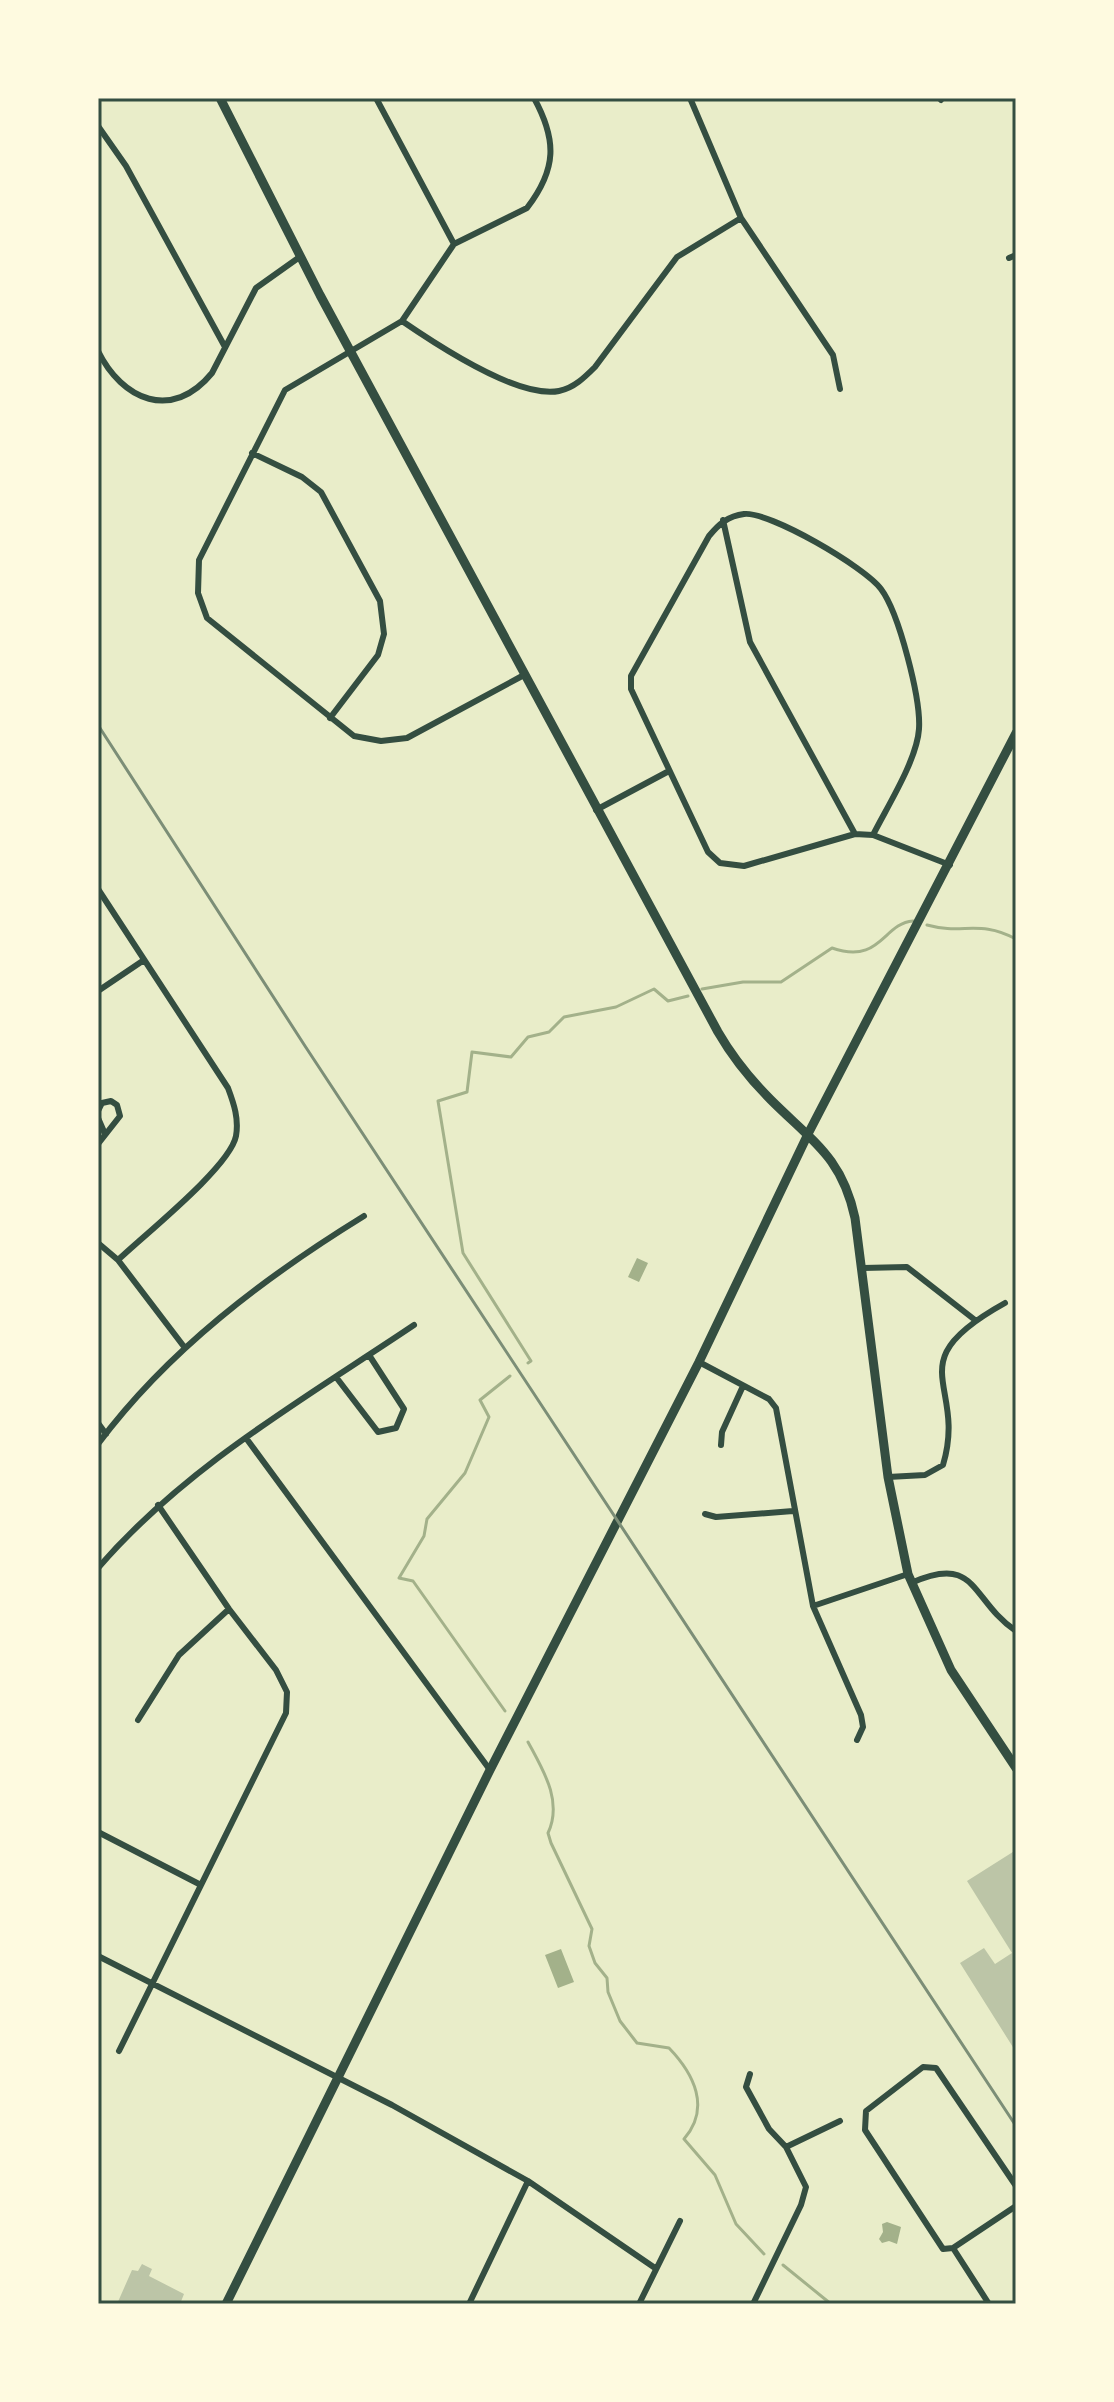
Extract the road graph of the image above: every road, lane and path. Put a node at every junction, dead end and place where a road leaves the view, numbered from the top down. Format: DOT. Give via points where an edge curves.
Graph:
graph roads {
  1 [pos="220,98"];
  2 [pos="376,98"];
  3 [pos="534,98"];
  4 [pos="690,98"];
  5 [pos="98,126"];
  6 [pos="741,218"];
  7 [pos="454,244"];
  8 [pos="301,256"];
  9 [pos="402,321"];
  10 [pos="225,347"];
  11 [pos="98,351"];
  12 [pos="352,353"];
  13 [pos="840,389"];
  14 [pos="252,453"];
  15 [pos="723,520"];
  16 [pos="524,675"];
  17 [pos="330,718"];
  18 [pos="1016,733"];
  19 [pos="669,771"];
  20 [pos="596,810"];
  21 [pos="855,834"];
  22 [pos="873,835"];
  23 [pos="950,865"];
  24 [pos="98,889"];
  25 [pos="144,960"];
  26 [pos="98,991"];
  27 [pos="98,1111"];
  28 [pos="98,1118"];
  29 [pos="809,1132"];
  30 [pos="105,1134"];
  31 [pos="98,1144"];
  32 [pos="364,1216"];
  33 [pos="98,1243"];
  34 [pos="118,1260"];
  35 [pos="863,1268"];
  36 [pos="1005,1303"];
  37 [pos="975,1320"];
  38 [pos="414,1325"];
  39 [pos="185,1348"];
  40 [pos="369,1355"];
  41 [pos="699,1362"];
  42 [pos="336,1377"];
  43 [pos="743,1386"];
  44 [pos="98,1423"];
  45 [pos="106,1434"];
  46 [pos="246,1438"];
  47 [pos="98,1444"];
  48 [pos="721,1445"];
  49 [pos="888,1477"];
  50 [pos="158,1505"];
  51 [pos="793,1511"];
  52 [pos="705,1514"];
  53 [pos="98,1568"];
  54 [pos="910,1578"];
  55 [pos="813,1606"];
  56 [pos="229,1609"];
  57 [pos="1016,1631"];
  58 [pos="138,1720"];
  59 [pos="857,1740"];
  60 [pos="1015,1763"];
  61 [pos="490,1770"];
  62 [pos="98,1832"];
  63 [pos="199,1884"];
  64 [pos="98,1956"];
  65 [pos="151,1983"];
  66 [pos="119,2051"];
  67 [pos="750,2074"];
  68 [pos="338,2078"];
  69 [pos="840,2121"];
  70 [pos="786,2147"];
  71 [pos="528,2181"];
  72 [pos="1016,2186"];
  73 [pos="1016,2206"];
  74 [pos="680,2221"];
  75 [pos="953,2248"];
  76 [pos="655,2268"];
  77 [pos="226,2304"];
  78 [pos="469,2304"];
  79 [pos="639,2304"];
  80 [pos="753,2304"];
  81 [pos="989,2304"];
  1 -- 8 [label="main road"];
  2 -- 7 [label="street"];
  3 -- 7 [label="street" via="549,126 552,156 534,198 527,208"];
  4 -- 6 [label="street"];
  5 -- 10 [label="street" via="126,166"];
  6 -- 9 [label="street" via="677,257 595,367 560,391 521,388"];
  6 -- 13 [label="street" via="833,355"];
  7 -- 9 [label="street"];
  8 -- 10 [label="street" via="256,288"];
  8 -- 12 [label="main road"];
  9 -- 12 [label="street"];
  10 -- 11 [label="street" via="204,383 169,399 147,398 122,387"];
  12 -- 14 [label="street" via="285,390"];
  12 -- 16 [label="main road"];
  14 -- 17 [label="street" via="199,560 201,605 219,631"];
  14 -- 17 [label="street" via="321,492 380,601 384,634 378,655"];
  15 -- 19 [label="street" via="631,676 631,689"];
  15 -- 21 [label="street" via="750,642"];
  15 -- 22 [label="street" via="753,514 844,557 865,570 890,605 920,726"];
  16 -- 17 [label="street" via="394,741 354,736"];
  16 -- 20 [label="main road"];
  18 -- 23 [label="main road"];
  19 -- 20 [label="street"];
  19 -- 21 [label="street" via="708,852 720,863 744,866"];
  20 -- 29 [label="main road" via="734,1060"];
  21 -- 22 [label="street"];
  22 -- 23 [label="street"];
  23 -- 29 [label="main road"];
  24 -- 25 [label="street"];
  25 -- 26 [label="street"];
  25 -- 34 [label="street" via="228,1088 236,1110 236,1137 225,1160"];
  27 -- 30 [label="street" via="106,1101 120,1111"];
  28 -- 30 [label="street"];
  29 -- 35 [label="main road" via="829,1154 849,1192"];
  29 -- 41 [label="main road"];
  30 -- 31 [label="street"];
  32 -- 39 [label="street" via="299,1256"];
  33 -- 34 [label="street"];
  34 -- 39 [label="street"];
  35 -- 37 [label="street" via="907,1267"];
  35 -- 49 [label="main road"];
  36 -- 37 [label="street"];
  37 -- 49 [label="street" via="941,1358 948,1448 943,1465 925,1475"];
  38 -- 40 [label="street"];
  39 -- 45 [label="street"];
  40 -- 42 [label="street"];
  40 -- 42 [label="street" via="404,1409 396,1428 378,1432"];
  41 -- 43 [label="street"];
  41 -- 61 [label="main road"];
  42 -- 46 [label="street"];
  43 -- 48 [label="street"];
  43 -- 51 [label="street" via="776,1408"];
  44 -- 45 [label="street"];
  45 -- 47 [label="street"];
  46 -- 50 [label="street"];
  46 -- 61 [label="street"];
  49 -- 54 [label="main road"];
  50 -- 53 [label="street"];
  50 -- 56 [label="street"];
  51 -- 52 [label="street"];
  51 -- 55 [label="street"];
  54 -- 55 [label="street"];
  54 -- 57 [label="street" via="962,1575"];
  54 -- 60 [label="main road" via="951,1670"];
  55 -- 59 [label="street" via="861,1715"];
  56 -- 58 [label="street" via="179,1655"];
  56 -- 63 [label="street" via="276,1670 287,1692 286,1713"];
  61 -- 68 [label="main road"];
  62 -- 63 [label="street"];
  63 -- 65 [label="street"];
  64 -- 65 [label="street"];
  65 -- 66 [label="street"];
  65 -- 68 [label="street"];
  67 -- 70 [label="street" via="746,2087 756,2108"];
  68 -- 71 [label="street"];
  68 -- 77 [label="main road"];
  69 -- 70 [label="street"];
  70 -- 80 [label="street" via="806,2187"];
  71 -- 76 [label="street"];
  71 -- 78 [label="street"];
  72 -- 75 [label="street" via="936,2068 923,2067 866,2111 865,2130 943,2249"];
  73 -- 75 [label="street"];
  74 -- 76 [label="street"];
  75 -- 81 [label="street"];
  76 -- 79 [label="street"];
}
